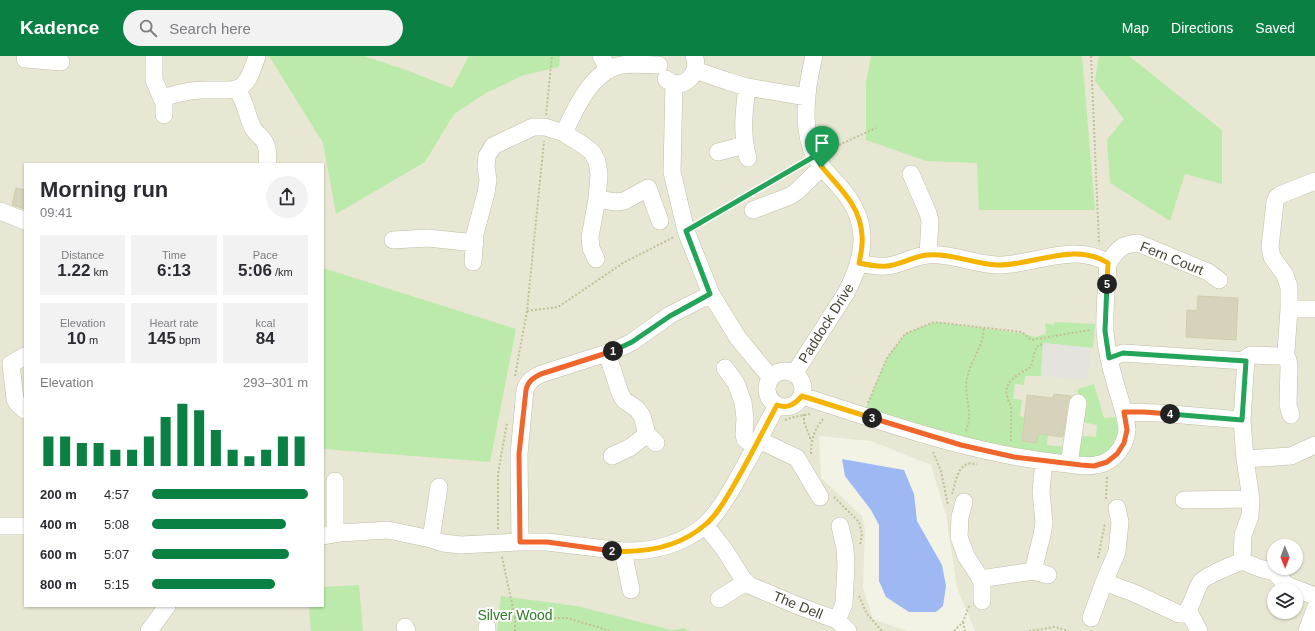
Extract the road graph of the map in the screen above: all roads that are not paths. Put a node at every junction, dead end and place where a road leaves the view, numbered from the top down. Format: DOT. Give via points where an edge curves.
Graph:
graph roads {
  1 [pos="257,56"];
  2 [pos="814,56"];
  3 [pos="154,58"];
  4 [pos="24,59"];
  5 [pos="660,60"];
  6 [pos="61,63"];
  7 [pos="605,63"];
  8 [pos="694,63"];
  9 [pos="674,83"];
  10 [pos="747,87"];
  11 [pos="237,90"];
  12 [pos="807,97"];
  13 [pos="564,133"];
  14 [pos="718,152"];
  15 [pos="819,161"];
  16 [pos="267,163"];
  17 [pos="911,174"];
  18 [pos="1315,181"];
  19 [pos="597,199"];
  20 [pos="753,210"];
  21 [pos="0,212"];
  22 [pos="24,221"];
  23 [pos="660,221"];
  24 [pos="393,240"];
  25 [pos="475,243"];
  26 [pos="928,255"];
  27 [pos="596,259"];
  28 [pos="1103,260"];
  29 [pos="473,262"];
  30 [pos="859,263"];
  31 [pos="1219,280"];
  32 [pos="710,294"];
  33 [pos="1289,309"];
  34 [pos="1315,309"];
  35 [pos="607,354"];
  36 [pos="1284,355"];
  37 [pos="24,357"];
  38 [pos="1109,358"];
  39 [pos="1246,361"];
  40 [pos="725,368"];
  41 [pos="794,374"];
  42 [pos="771,378"];
  43 [pos="802,396"];
  44 [pos="1078,403"];
  45 [pos="777,405"];
  46 [pos="24,409"];
  47 [pos="1124,412"];
  48 [pos="1291,416"];
  49 [pos="1242,420"];
  50 [pos="757,444"];
  51 [pos="1315,445"];
  52 [pos="612,456"];
  53 [pos="1246,459"];
  54 [pos="1044,461"];
  55 [pos="1069,464"];
  56 [pos="335,482"];
  57 [pos="439,487"];
  58 [pos="820,498"];
  59 [pos="1184,500"];
  60 [pos="1251,500"];
  61 [pos="964,502"];
  62 [pos="1112,504"];
  63 [pos="705,525"];
  64 [pos="0,526"];
  65 [pos="24,526"];
  66 [pos="840,526"];
  67 [pos="329,535"];
  68 [pos="431,539"];
  69 [pos="520,542"];
  70 [pos="623,551"];
  71 [pos="1242,561"];
  72 [pos="980,579"];
  73 [pos="746,582"];
  74 [pos="1104,582"];
  75 [pos="631,590"];
  76 [pos="1315,596"];
  77 [pos="719,599"];
  78 [pos="982,602"];
  79 [pos="165,607"];
  80 [pos="1315,609"];
  81 [pos="1188,610"];
  82 [pos="1091,618"];
  83 [pos="843,626"];
  84 [pos="149,631"];
  85 [pos="1199,631"];
  86 [pos="1307,631"];
  1 -- 11 [label="street" via="252,74"];
  2 -- 12 [label="street, Paddock Drive"];
  3 -- 11 [label="street" via="154,80 163,106 191,90"];
  4 -- 6 [label="street"];
  5 -- 7 [label="street" via="622,65"];
  5 -- 9 [label="street" via="663,77"];
  7 -- 13 [label="street" via="600,76 580,100"];
  8 -- 9 [label="street" via="691,78 685,82"];
  8 -- 10 [label="street" via="727,82"];
  9 -- 32 [label="street" via="672,172 686,231"];
  10 -- 12 [label="street"];
  10 -- 14 [label="street" via="744,107 747,152"];
  11 -- 16 [label="street" via="242,96 252,127 265,141"];
  12 -- 15 [label="street, Paddock Drive" via="808,135 810,145"];
  13 -- 19 [label="street" via="592,152 597,161"];
  13 -- 25 [label="street" via="545,127 533,127 493,146 487,156 488,180"];
  15 -- 20 [label="street" via="796,192"];
  15 -- 30 [label="street, Paddock Drive" via="856,208 862,236"];
  17 -- 26 [label="street" via="930,221"];
  18 -- 33 [label="street" via="1280,195 1275,202 1270,247 1272,257 1285,275 1289,287"];
  19 -- 23 [label="street" via="624,201 648,188"];
  19 -- 27 [label="street" via="590,237"];
  21 -- 22 [label="street"];
  24 -- 25 [label="street" via="428,238"];
  25 -- 29 [label="street"];
  26 -- 28 [label="street" via="996,265 1010,265 1051,256 1082,255"];
  26 -- 30 [label="street" via="887,266"];
  28 -- 31 [label="street, Fern Court" via="1121,247 1138,243 1208,272"];
  28 -- 38 [label="street" via="1105,327"];
  30 -- 41 [label="street, Paddock Drive" via="846,294"];
  32 -- 35 [label="street" via="670,316 632,342"];
  32 -- 42 [label="street" via="738,338"];
  33 -- 34 [label="street"];
  33 -- 36 [label="street"];
  35 -- 52 [label="street" via="620,393 624,400 637,408 651,439"];
  35 -- 69 [label="street" via="541,374 527,384 519,454"];
  36 -- 39 [label="street" via="1251,355"];
  36 -- 48 [label="street" via="1289,366 1288,405"];
  37 -- 46 [label="street" via="11,364 15,399"];
  38 -- 39 [label="street" via="1123,353"];
  38 -- 47 [label="street"];
  39 -- 49 [label="street"];
  40 -- 50 [label="street" via="736,383 743,402 745,439"];
  41 -- 42 [label="street" via="782,372"];
  41 -- 43 [label="street" via="802,384"];
  42 -- 45 [label="street" via="768,395"];
  43 -- 45 [label="street" via="791,406"];
  43 -- 54 [label="street" via="961,445"];
  44 -- 55 [label="street"];
  45 -- 50 [label="street"];
  47 -- 49 [label="street"];
  47 -- 55 [label="street" via="1127,430 1124,443 1117,454 1107,462 1094,466"];
  49 -- 53 [label="street"];
  50 -- 58 [label="street" via="797,458"];
  50 -- 63 [label="street" via="728,496"];
  51 -- 53 [label="street" via="1291,456"];
  53 -- 60 [label="street"];
  54 -- 55 [label="street"];
  54 -- 72 [label="street" via="1041,491 1044,523 1040,573"];
  56 -- 67 [label="street"];
  57 -- 68 [label="street"];
  59 -- 60 [label="street"];
  60 -- 71 [label="street" via="1250,516 1243,535"];
  61 -- 72 [label="street" via="959,537 966,556"];
  62 -- 74 [label="street" via="1120,522 1116,552"];
  63 -- 70 [label="street" via="674,544"];
  63 -- 73 [label="street"];
  64 -- 65 [label="street"];
  66 -- 83 [label="street" via="846,565"];
  67 -- 68 [label="street" via="388,530"];
  68 -- 69 [label="street" via="461,545"];
  69 -- 70 [label="street" via="547,542"];
  70 -- 75 [label="street"];
  71 -- 76 [label="street" via="1275,572 1286,584"];
  71 -- 81 [label="street" via="1201,581"];
  72 -- 78 [label="street"];
  73 -- 77 [label="street"];
  73 -- 83 [label="street, The Dell"];
  74 -- 81 [label="street" via="1134,592 1179,614 1184,614"];
  74 -- 82 [label="street"];
  79 -- 84 [label="street"];
  80 -- 86 [label="street"];
  81 -- 85 [label="street"];
}
